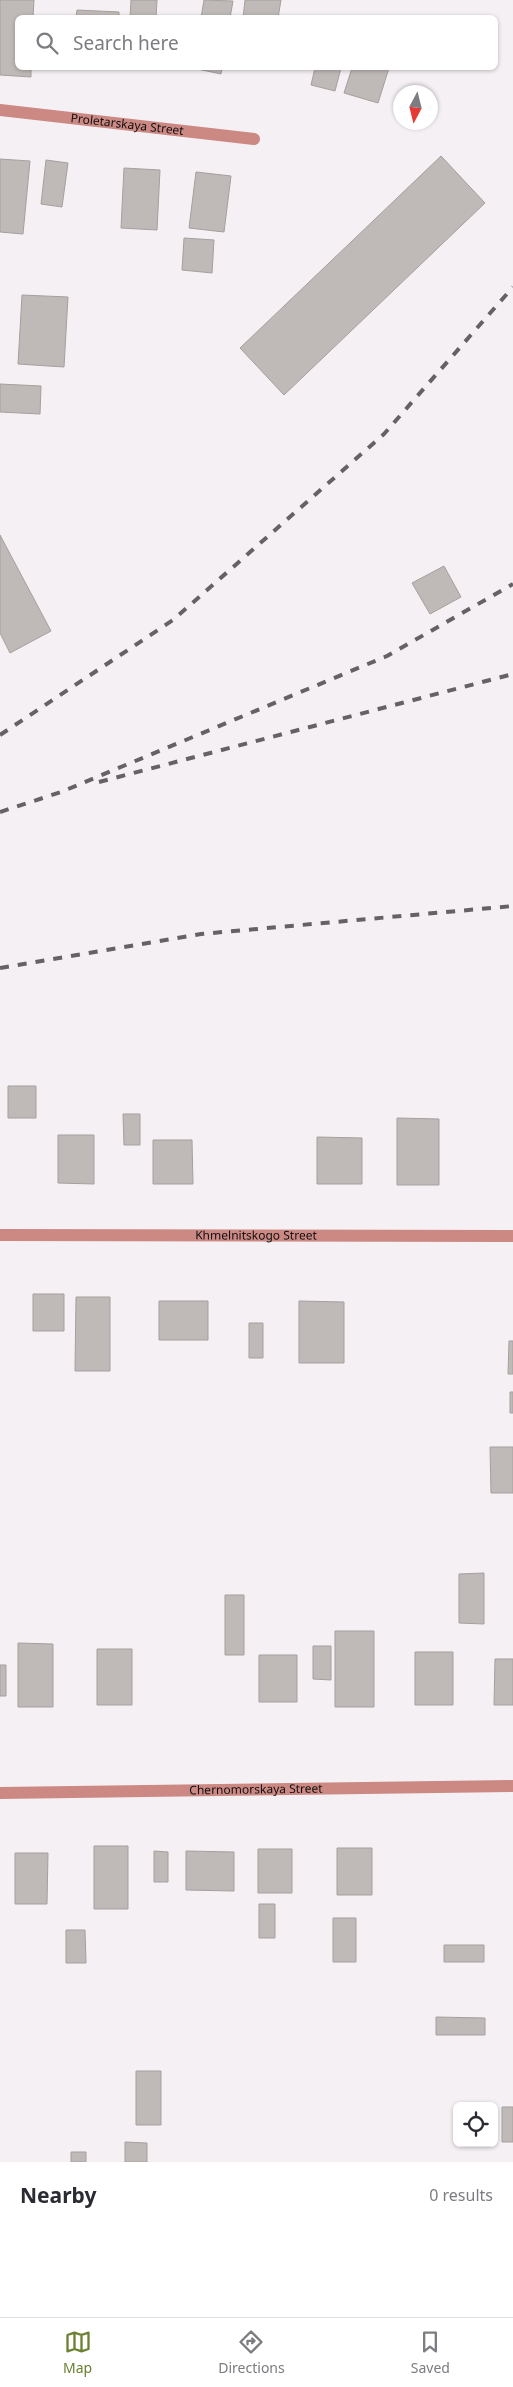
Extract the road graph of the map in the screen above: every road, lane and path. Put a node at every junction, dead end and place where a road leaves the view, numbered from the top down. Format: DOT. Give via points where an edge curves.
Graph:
graph roads {
  1 [pos="0,110"];
  2 [pos="254,138"];
  3 [pos="0,1236"];
  4 [pos="513,1236"];
  5 [pos="513,1786"];
  6 [pos="0,1793"];
  1 -- 2 [label="street, Proletarskaya Street"];
  3 -- 4 [label="street, Khmelnitskogo Street"];
  5 -- 6 [label="street, Chernomorskaya Street"];
}
